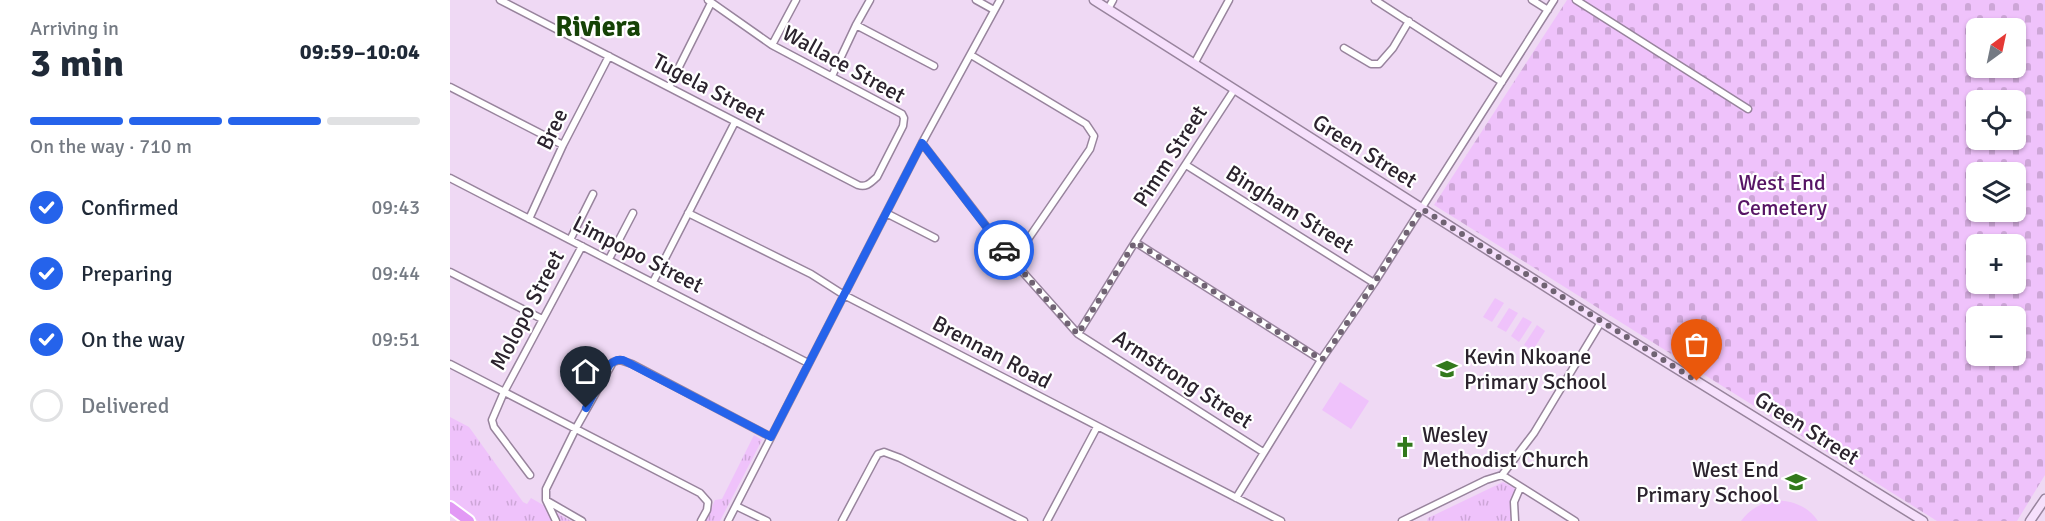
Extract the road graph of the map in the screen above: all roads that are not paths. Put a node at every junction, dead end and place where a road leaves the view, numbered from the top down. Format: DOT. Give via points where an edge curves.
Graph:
graph roads {
  1 [pos="500,0"];
  2 [pos="796,0"];
  3 [pos="870,0"];
  4 [pos="976,0"];
  5 [pos="1000,0"];
  6 [pos="1094,0"];
  7 [pos="1113,0"];
  8 [pos="1229,0"];
  9 [pos="1375,0"];
  10 [pos="1532,0"];
  11 [pos="1554,0"];
  12 [pos="1576,0"];
  13 [pos="710,1"];
  14 [pos="1108,9"];
  15 [pos="994,10"];
  16 [pos="1548,10"];
  17 [pos="1409,21"];
  18 [pos="856,25"];
  19 [pos="772,45"];
  20 [pos="1344,48"];
  21 [pos="609,56"];
  22 [pos="971,56"];
  23 [pos="1194,64"];
  24 [pos="934,66"];
  25 [pos="832,76"];
  26 [pos="1502,82"];
  27 [pos="450,87"];
  28 [pos="669,87"];
  29 [pos="1234,90"];
  30 [pos="1748,109"];
  31 [pos="735,122"];
  32 [pos="922,143"];
  33 [pos="563,145"];
  34 [pos="1186,165"];
  35 [pos="450,178"];
  36 [pos="870,183"];
  37 [pos="593,194"];
  38 [pos="1422,209"];
  39 [pos="633,213"];
  40 [pos="688,213"];
  41 [pos="886,213"];
  42 [pos="530,219"];
  43 [pos="935,238"];
  44 [pos="570,240"];
  45 [pos="1135,242"];
  46 [pos="582,246"];
  47 [pos="609,260"];
  48 [pos="1013,261"];
  49 [pos="450,272"];
  50 [pos="653,282"];
  51 [pos="1374,283"];
  52 [pos="844,295"];
  53 [pos="542,319"];
  54 [pos="1601,322"];
  55 [pos="1078,334"];
  56 [pos="1322,360"];
  57 [pos="808,363"];
  58 [pos="450,364"];
  59 [pos="504,392"];
  60 [pos="1097,427"];
  61 [pos="576,428"];
  62 [pos="771,437"];
  63 [pos="1263,452"];
  64 [pos="530,475"];
  65 [pos="1502,475"];
  66 [pos="1520,488"];
  67 [pos="1236,498"];
  68 [pos="2045,499"];
  69 [pos="546,500"];
  70 [pos="736,506"];
  71 [pos="450,507"];
  72 [pos="1413,519"];
  73 [pos="1918,519"];
  74 [pos="469,521"];
  75 [pos="556,521"];
  76 [pos="582,521"];
  77 [pos="701,521"];
  78 [pos="728,521"];
  79 [pos="767,521"];
  80 [pos="842,521"];
  81 [pos="1024,521"];
  82 [pos="1047,521"];
  83 [pos="1281,521"];
  84 [pos="1402,521"];
  85 [pos="1515,521"];
  86 [pos="1575,521"];
  87 [pos="2030,521"];
  1 -- 21 [label="street, Tugela Street"];
  2 -- 19 [label="street"];
  3 -- 18 [label="street"];
  4 -- 15 [label="street"];
  5 -- 15 [label="street"];
  6 -- 14 [label="street, Green Street"];
  7 -- 14 [label="street"];
  8 -- 23 [label="street"];
  9 -- 17 [label="street"];
  10 -- 16 [label="street"];
  11 -- 16 [label="street"];
  12 -- 30 [label="street"];
  13 -- 19 [label="street, Wallace Street"];
  13 -- 28 [label="street"];
  14 -- 23 [label="street, Green Street"];
  15 -- 22 [label="street"];
  16 -- 26 [label="street"];
  17 -- 20 [label="street" via="1379,64 1371,64"];
  17 -- 26 [label="street"];
  18 -- 24 [label="street"];
  18 -- 25 [label="street"];
  19 -- 25 [label="street, Wallace Street"];
  21 -- 28 [label="street, Tugela Street"];
  21 -- 33 [label="street, Bree"];
  22 -- 32 [label="street"];
  22 -- 48 [label="street" via="1086,124 1094,136 1090,148"];
  23 -- 29 [label="street, Green Street"];
  25 -- 36 [label="street, Wallace Street" via="898,110 904,118 877,177"];
  26 -- 38 [label="street"];
  27 -- 33 [label="street"];
  28 -- 31 [label="street, Tugela Street"];
  29 -- 34 [label="street, Pimm Street"];
  29 -- 38 [label="street, Green Street"];
  31 -- 36 [label="street, Tugela Street" via="858,185"];
  31 -- 40 [label="street"];
  32 -- 41 [label="street"];
  32 -- 48 [label="street, Armstrong Street"];
  33 -- 42 [label="street, Bree"];
  34 -- 45 [label="street, Pimm Street"];
  34 -- 51 [label="street, Bingham Street"];
  35 -- 42 [label="street, Limpopo Street"];
  37 -- 44 [label="street"];
  38 -- 51 [label="street"];
  38 -- 54 [label="street, Green Street"];
  39 -- 47 [label="street"];
  40 -- 50 [label="street"];
  40 -- 52 [label="street, Brennan Road" via="811,274"];
  41 -- 43 [label="street"];
  41 -- 52 [label="street"];
  42 -- 44 [label="street, Limpopo Street"];
  44 -- 46 [label="street, Limpopo Street"];
  45 -- 55 [label="street, Pimm Street"];
  45 -- 56 [label="street"];
  46 -- 47 [label="street, Limpopo Street"];
  46 -- 53 [label="street, Molopo Street"];
  47 -- 50 [label="street, Limpopo Street"];
  48 -- 55 [label="street, Armstrong Street"];
  49 -- 53 [label="street"];
  50 -- 57 [label="street, Limpopo Street"];
  51 -- 56 [label="street"];
  52 -- 57 [label="street"];
  52 -- 60 [label="street, Brennan Road"];
  53 -- 59 [label="street, Molopo Street"];
  54 -- 65 [label="street" via="1534,433"];
  54 -- 73 [label="street, Green Street"];
  55 -- 63 [label="street, Armstrong Street"];
  56 -- 63 [label="street"];
  57 -- 62 [label="street"];
  58 -- 59 [label="street"];
  59 -- 61 [label="street"];
  59 -- 64 [label="street, Molopo Street" via="492,424"];
  60 -- 67 [label="street, Brennan Road"];
  60 -- 82 [label="street"];
  61 -- 62 [label="street" via="608,368 623,360"];
  61 -- 69 [label="street" via="546,489"];
  61 -- 77 [label="street" via="696,490 708,502"];
  62 -- 70 [label="street"];
  63 -- 67 [label="street"];
  65 -- 66 [label="street"];
  65 -- 72 [label="street"];
  66 -- 85 [label="street" via="1514,502"];
  66 -- 86 [label="street"];
  67 -- 83 [label="street, Brennan Road"];
  68 -- 87 [label="street"];
  69 -- 75 [label="street"];
  69 -- 76 [label="street"];
  70 -- 78 [label="street"];
  70 -- 79 [label="street"];
  71 -- 74 [label="highway"];
  72 -- 84 [label="street"];
  80 -- 81 [label="street" via="875,459 884,452"];
}
